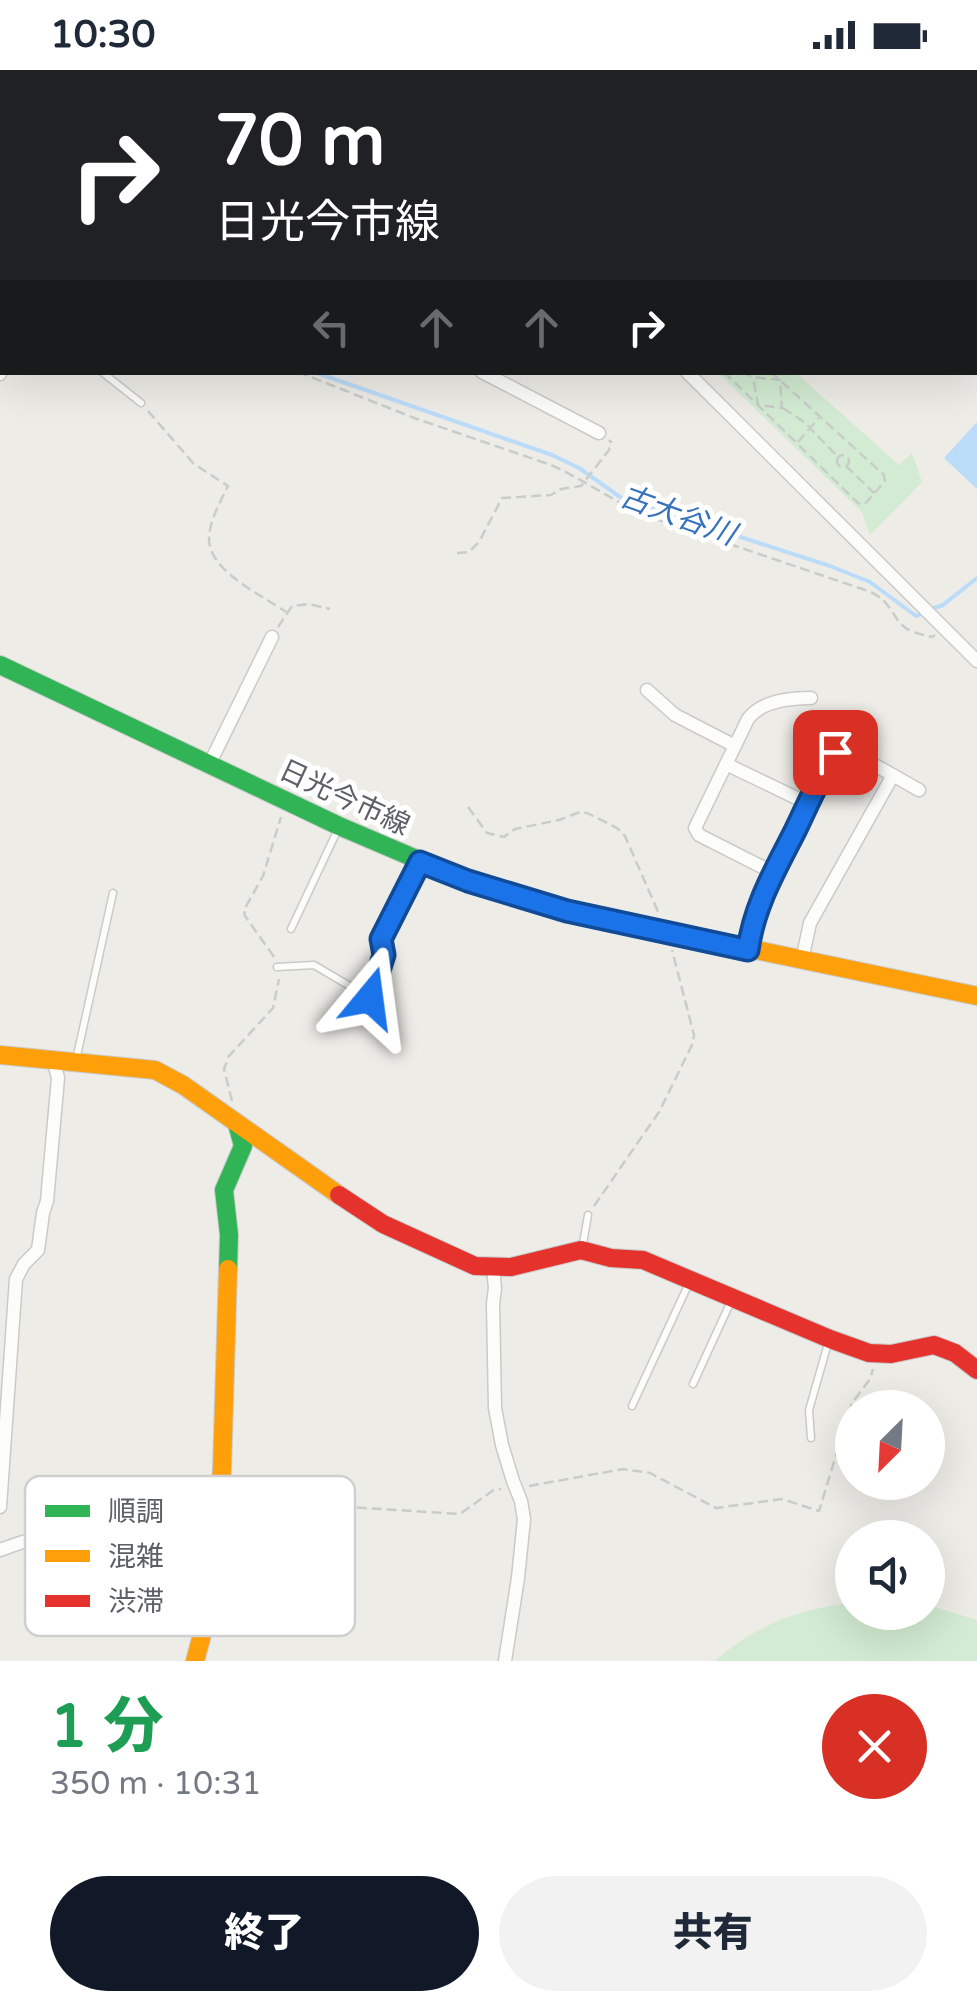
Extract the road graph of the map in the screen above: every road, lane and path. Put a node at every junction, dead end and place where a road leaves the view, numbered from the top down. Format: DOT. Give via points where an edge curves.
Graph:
graph roads {
  1 [pos="106,375"];
  2 [pos="306,375"];
  3 [pos="488,375"];
  4 [pos="690,375"];
  5 [pos="727,375"];
  6 [pos="749,375"];
  7 [pos="774,375"];
  8 [pos="753,377"];
  9 [pos="780,380"];
  10 [pos="141,403"];
  11 [pos="758,406"];
  12 [pos="782,408"];
  13 [pos="821,417"];
  14 [pos="810,429"];
  15 [pos="600,433"];
  16 [pos="797,443"];
  17 [pos="856,448"];
  18 [pos="838,457"];
  19 [pos="847,457"];
  20 [pos="846,466"];
  21 [pos="585,482"];
  22 [pos="874,494"];
  23 [pos="457,553"];
  24 [pos="330,609"];
  25 [pos="286,612"];
  26 [pos="941,624"];
  27 [pos="272,637"];
  28 [pos="977,661"];
  29 [pos="0,666"];
  30 [pos="647,690"];
  31 [pos="811,698"];
  32 [pos="735,746"];
  33 [pos="726,764"];
  34 [pos="209,765"];
  35 [pos="893,776"];
  36 [pos="919,790"];
  37 [pos="286,801"];
  38 [pos="808,804"];
  39 [pos="468,806"];
  40 [pos="339,826"];
  41 [pos="420,862"];
  42 [pos="774,872"];
  43 [pos="649,888"];
  44 [pos="113,892"];
  45 [pos="291,929"];
  46 [pos="748,950"];
  47 [pos="802,960"];
  48 [pos="277,967"];
  49 [pos="679,974"];
  50 [pos="977,996"];
  51 [pos="0,1056"];
  52 [pos="53,1059"];
  53 [pos="76,1061"];
  54 [pos="236,1123"];
  55 [pos="588,1216"];
  56 [pos="582,1250"];
  57 [pos="493,1267"];
  58 [pos="690,1280"];
  59 [pos="732,1298"];
  60 [pos="830,1339"];
  61 [pos="877,1353"];
  62 [pos="977,1370"];
  63 [pos="692,1384"];
  64 [pos="632,1406"];
  65 [pos="811,1438"];
  66 [pos="220,1476"];
  67 [pos="516,1488"];
  68 [pos="0,1507"];
  69 [pos="355,1507"];
  70 [pos="202,1636"];
  71 [pos="196,1661"];
  72 [pos="505,1661"];
  1 -- 10 [label="lane"];
  2 -- 21 [label="path"];
  3 -- 15 [label="street"];
  4 -- 26 [label="street"];
  5 -- 11 [label="path"];
  6 -- 8 [label="path"];
  7 -- 9 [label="path"];
  8 -- 9 [label="path"];
  8 -- 11 [label="path"];
  9 -- 12 [label="path"];
  9 -- 13 [label="path"];
  10 -- 25 [label="path" via="194,464 228,486 209,534 217,564"];
  11 -- 12 [label="path"];
  11 -- 16 [label="path"];
  12 -- 14 [label="path"];
  13 -- 14 [label="path"];
  13 -- 17 [label="path"];
  14 -- 16 [label="path"];
  14 -- 18 [label="path"];
  15 -- 21 [label="path" via="611,442 609,450"];
  16 -- 22 [label="path" via="858,503"];
  17 -- 19 [label="path"];
  17 -- 22 [label="path" via="884,475"];
  18 -- 19 [label="path"];
  18 -- 20 [label="path" via="838,466"];
  19 -- 20 [label="path"];
  20 -- 22 [label="path"];
  21 -- 23 [label="path" via="551,495 502,498 479,542"];
  21 -- 26 [label="path" via="650,517 871,592 910,631 932,637"];
  24 -- 25 [label="path" via="309,604"];
  25 -- 27 [label="path"];
  26 -- 28 [label="street"];
  27 -- 34 [label="street"];
  29 -- 34 [label="street, 日光今市線"];
  30 -- 32 [label="street" via="674,715"];
  31 -- 32 [label="street" via="754,711"];
  32 -- 33 [label="street"];
  33 -- 38 [label="street"];
  33 -- 42 [label="street" via="695,828 699,836"];
  34 -- 37 [label="street, 日光今市線"];
  35 -- 36 [label="street"];
  35 -- 38 [label="street" via="841,748"];
  35 -- 47 [label="street" via="810,923"];
  37 -- 40 [label="street, 日光今市線"];
  37 -- 48 [label="path" via="263,876 244,910"];
  38 -- 42 [label="street"];
  39 -- 43 [label="path" via="487,833 504,836 588,813 626,836"];
  40 -- 41 [label="street, 日光今市線"];
  40 -- 45 [label="lane"];
  41 -- 46 [label="street, 日光今市線" via="567,911"];
  41 -- 48 [label="lane" via="381,939 384,955 370,998 314,965"];
  42 -- 46 [label="street"];
  44 -- 53 [label="lane"];
  46 -- 47 [label="street, 日光今市線"];
  47 -- 50 [label="street, 日光今市線"];
  48 -- 54 [label="path" via="273,1008 224,1068"];
  49 -- 55 [label="path" via="693,1043 659,1112"];
  51 -- 52 [label="street"];
  52 -- 53 [label="street"];
  52 -- 68 [label="street" via="58,1078 38,1250 16,1279"];
  53 -- 54 [label="street" via="155,1070"];
  54 -- 57 [label="street" via="383,1224 475,1266"];
  54 -- 66 [label="street" via="244,1146 224,1190 229,1235"];
  55 -- 56 [label="lane"];
  56 -- 57 [label="street"];
  56 -- 58 [label="street" via="644,1260"];
  57 -- 67 [label="street" via="495,1408"];
  58 -- 59 [label="street"];
  58 -- 64 [label="lane"];
  59 -- 60 [label="street"];
  59 -- 63 [label="lane"];
  60 -- 61 [label="street"];
  60 -- 65 [label="lane" via="809,1410"];
  61 -- 62 [label="street" via="934,1345"];
  61 -- 67 [label="path" via="870,1380 852,1403 819,1511 782,1499 716,1508 650,1473 623,1469"];
  67 -- 69 [label="path" via="494,1489 460,1514"];
  67 -- 72 [label="street" via="524,1518"];
  70 -- 71 [label="street"];
}
